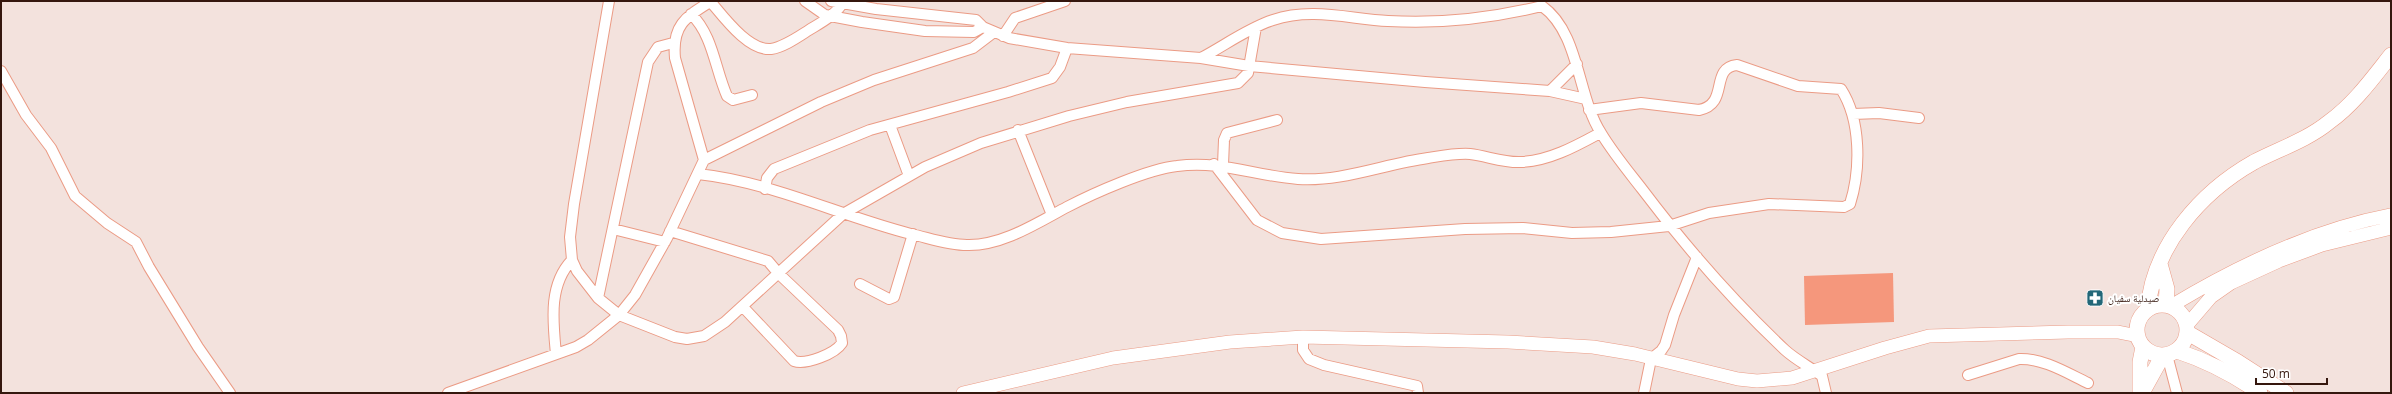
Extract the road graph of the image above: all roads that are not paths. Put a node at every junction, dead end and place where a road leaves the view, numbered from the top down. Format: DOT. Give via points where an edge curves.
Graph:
graph roads {
  1 [pos="608,1"];
  2 [pos="710,1"];
  3 [pos="805,1"];
  4 [pos="831,1"];
  5 [pos="1065,1"];
  6 [pos="844,2"];
  7 [pos="1546,3"];
  8 [pos="691,14"];
  9 [pos="831,16"];
  10 [pos="983,27"];
  11 [pos="1256,28"];
  12 [pos="998,34"];
  13 [pos="673,44"];
  14 [pos="1067,48"];
  15 [pos="2391,55"];
  16 [pos="1201,58"];
  17 [pos="1577,64"];
  18 [pos="1249,66"];
  19 [pos="1,71"];
  20 [pos="1550,91"];
  21 [pos="752,95"];
  22 [pos="1586,99"];
  23 [pos="1589,110"];
  24 [pos="1853,114"];
  25 [pos="1919,118"];
  26 [pos="1277,120"];
  27 [pos="890,125"];
  28 [pos="1018,130"];
  29 [pos="1600,133"];
  30 [pos="704,160"];
  31 [pos="1218,164"];
  32 [pos="698,174"];
  33 [pos="909,176"];
  34 [pos="765,189"];
  35 [pos="843,214"];
  36 [pos="1052,215"];
  37 [pos="2391,215"];
  38 [pos="1669,226"];
  39 [pos="2391,228"];
  40 [pos="613,230"];
  41 [pos="670,231"];
  42 [pos="913,234"];
  43 [pos="665,242"];
  44 [pos="1694,254"];
  45 [pos="572,260"];
  46 [pos="2160,264"];
  47 [pos="779,274"];
  48 [pos="860,284"];
  49 [pos="598,298"];
  50 [pos="2168,305"];
  51 [pos="742,307"];
  52 [pos="2148,309"];
  53 [pos="619,315"];
  54 [pos="2188,329"];
  55 [pos="1303,337"];
  56 [pos="2141,342"];
  57 [pos="556,354"];
  58 [pos="2169,354"];
  59 [pos="1651,358"];
  60 [pos="1816,371"];
  61 [pos="1968,375"];
  62 [pos="2088,383"];
  63 [pos="230,393"];
  64 [pos="448,393"];
  65 [pos="963,393"];
  66 [pos="1418,393"];
  67 [pos="1644,393"];
  68 [pos="1826,393"];
  69 [pos="2141,393"];
  70 [pos="2177,393"];
  71 [pos="2260,393"];
  72 [pos="2286,393"];
  1 -- 45 [label="street" via="574,204 570,237"];
  2 -- 8 [label="street"];
  2 -- 9 [label="street" via="738,33 758,46 769,49 786,43"];
  3 -- 9 [label="street" via="818,11"];
  4 -- 6 [label="street"];
  5 -- 12 [label="street" via="1015,18"];
  6 -- 9 [label="street"];
  6 -- 10 [label="street" via="876,9 976,20"];
  7 -- 11 [label="street" via="1437,22 1388,21 1322,13 1303,14 1274,19"];
  7 -- 17 [label="street"];
  8 -- 13 [label="street" via="682,22"];
  8 -- 21 [label="street" via="698,20 707,38 727,96 733,100"];
  9 -- 10 [label="street" via="925,31 974,32"];
  10 -- 12 [label="street"];
  11 -- 16 [label="street"];
  11 -- 18 [label="street"];
  12 -- 14 [label="street" via="1022,42"];
  12 -- 30 [label="street" via="973,48 874,80 821,102"];
  13 -- 30 [label="street" via="674,58"];
  13 -- 40 [label="street" via="658,47 648,62"];
  14 -- 16 [label="street"];
  14 -- 27 [label="street" via="1060,67 1052,78"];
  15 -- 46 [label="main road" via="2360,94 2329,123 2252,163 2211,194 2174,235"];
  16 -- 18 [label="street"];
  17 -- 20 [label="street"];
  17 -- 22 [label="street"];
  18 -- 20 [label="street"];
  18 -- 28 [label="street" via="1245,78 1235,84 1127,102"];
  19 -- 63 [label="street" via="26,115 52,148 75,196 107,223 136,242 148,267"];
  20 -- 22 [label="street"];
  22 -- 23 [label="street"];
  23 -- 24 [label="street" via="1641,103 1699,110 1708,108 1716,100 1723,70 1728,66 1737,65 1798,86 1841,89"];
  23 -- 29 [label="street"];
  24 -- 25 [label="street" via="1879,113"];
  24 -- 38 [label="street" via="1856,164 1852,197 1848,206 1769,204 1709,213"];
  26 -- 31 [label="street" via="1227,133"];
  27 -- 33 [label="street"];
  27 -- 34 [label="street" via="870,130 780,166 770,173"];
  28 -- 33 [label="street" via="981,143"];
  28 -- 36 [label="street"];
  29 -- 31 [label="street" via="1565,151 1540,159 1521,162 1468,154 1402,162 1343,177 1321,179 1298,179"];
  29 -- 38 [label="street"];
  30 -- 32 [label="street"];
  31 -- 36 [label="street" via="1165,168 1125,182"];
  31 -- 38 [label="street" via="1256,220 1282,233 1299,237 1321,239 1515,228 1572,233 1611,232"];
  32 -- 34 [label="street" via="717,176"];
  32 -- 41 [label="street"];
  33 -- 35 [label="street"];
  34 -- 35 [label="street"];
  35 -- 42 [label="street"];
  35 -- 47 [label="street"];
  36 -- 42 [label="street" via="1028,228 981,244 953,244"];
  37 -- 50 [label="street" via="2329,231 2279,250"];
  38 -- 44 [label="street"];
  39 -- 54 [label="street" via="2322,246 2279,261 2238,280 2211,297"];
  40 -- 43 [label="street"];
  40 -- 49 [label="street"];
  41 -- 43 [label="street"];
  41 -- 47 [label="street" via="759,257 768,261"];
  42 -- 48 [label="street" via="894,297 889,299"];
  43 -- 53 [label="street" via="635,295"];
  44 -- 59 [label="street" via="1665,344"];
  44 -- 60 [label="street" via="1785,350"];
  45 -- 49 [label="street" via="577,272"];
  45 -- 57 [label="street" via="562,271 555,292 553,325"];
  46 -- 50 [label="main road" via="2168,289"];
  46 -- 52 [label="main road" via="2149,291"];
  47 -- 51 [label="street"];
  47 -- 51 [label="street" via="840,333 843,340 839,347 819,357 794,361"];
  49 -- 53 [label="street"];
  50 -- 52 [label="main road"];
  50 -- 54 [label="main road" via="2181,313"];
  51 -- 53 [label="street" via="704,336 687,339 675,337"];
  52 -- 56 [label="main road" via="2139,321"];
  53 -- 57 [label="street" via="588,340"];
  54 -- 58 [label="main road" via="2186,340"];
  54 -- 72 [label="main road"];
  55 -- 59 [label="street" via="1566,345 1612,350"];
  55 -- 65 [label="street" via="1230,342 1113,358"];
  55 -- 66 [label="street" via="1303,350 1312,361 1417,386"];
  56 -- 58 [label="main road" via="2155,354"];
  56 -- 60 [label="street" via="2118,332 1929,336"];
  56 -- 69 [label="main road"];
  57 -- 64 [label="street"];
  58 -- 69 [label="main road"];
  58 -- 70 [label="street"];
  58 -- 71 [label="main road" via="2203,360"];
  59 -- 60 [label="street" via="1757,381 1792,378"];
  59 -- 67 [label="street"];
  60 -- 68 [label="street" via="1822,376"];
  61 -- 62 [label="street" via="2026,359 2060,369"];
}
